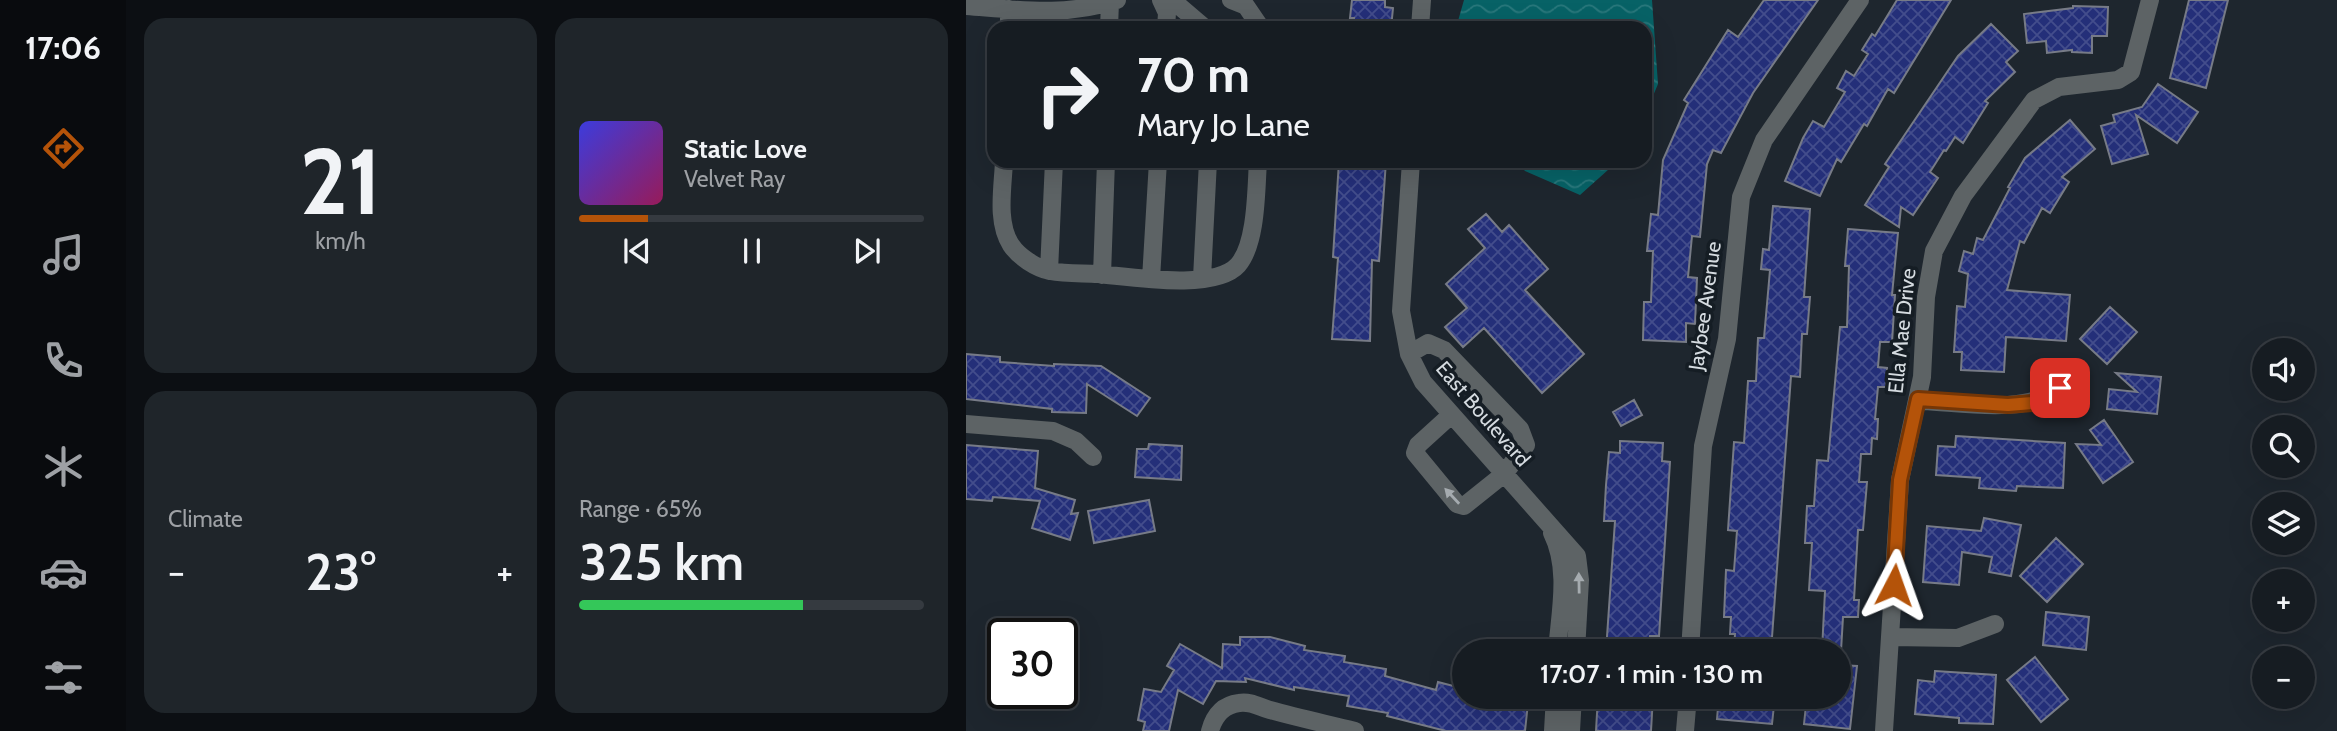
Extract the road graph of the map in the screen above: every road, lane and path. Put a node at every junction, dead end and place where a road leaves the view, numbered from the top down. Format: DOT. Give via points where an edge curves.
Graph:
graph roads {
  1 [pos="1161,0"];
  2 [pos="1172,0"];
  3 [pos="1231,0"];
  4 [pos="1422,0"];
  5 [pos="1860,0"];
  6 [pos="2150,0"];
  7 [pos="1114,1"];
  8 [pos="966,6"];
  9 [pos="1009,9"];
  10 [pos="1060,19"];
  11 [pos="1009,21"];
  12 [pos="1110,21"];
  13 [pos="1166,21"];
  14 [pos="1197,21"];
  15 [pos="1256,21"];
  16 [pos="1420,21"];
  17 [pos="1004,168"];
  18 [pos="1054,168"];
  19 [pos="1106,168"];
  20 [pos="1158,168"];
  21 [pos="1208,168"];
  22 [pos="1257,168"];
  23 [pos="1411,168"];
  24 [pos="1049,271"];
  25 [pos="1102,275"];
  26 [pos="1202,278"];
  27 [pos="1152,279"];
  28 [pos="1409,354"];
  29 [pos="2060,388"];
  30 [pos="1918,399"];
  31 [pos="1451,415"];
  32 [pos="966,425"];
  33 [pos="1093,457"];
  34 [pos="1504,474"];
  35 [pos="1546,520"];
  36 [pos="1995,624"];
  37 [pos="1891,637"];
  38 [pos="1559,639"];
  39 [pos="1577,639"];
  40 [pos="1691,639"];
  41 [pos="1554,709"];
  42 [pos="1573,709"];
  43 [pos="1687,709"];
  44 [pos="1210,731"];
  45 [pos="1355,731"];
  46 [pos="1553,731"];
  47 [pos="1572,731"];
  48 [pos="1685,731"];
  49 [pos="1884,731"];
  1 -- 13 [label="street"];
  2 -- 14 [label="street"];
  3 -- 15 [label="street" via="1245,6"];
  4 -- 16 [label="street"];
  5 -- 40 [label="street, Jaybee Avenue" via="1764,140 1741,197 1727,339 1703,446"];
  6 -- 30 [label="street, Ella Mae Drive" via="2131,72 2118,80 2059,87 2034,100 1963,196 1934,251 1928,274"];
  7 -- 10 [label="street"];
  7 -- 12 [label="street"];
  8 -- 9 [label="street"];
  9 -- 10 [label="street"];
  9 -- 11 [label="street"];
  17 -- 24 [label="street" via="1002,210 1011,244 1023,259"];
  18 -- 24 [label="street"];
  19 -- 25 [label="street"];
  20 -- 27 [label="street"];
  21 -- 26 [label="street"];
  22 -- 26 [label="street" via="1246,250 1224,276"];
  23 -- 28 [label="street, East Boulevard" via="1401,312"];
  24 -- 25 [label="street"];
  25 -- 27 [label="street"];
  26 -- 27 [label="street"];
  28 -- 31 [label="street, East Boulevard" via="1423,382"];
  28 -- 34 [label="street" via="1427,343 1444,351 1520,429 1526,445"];
  29 -- 30 [label="street" via="2032,403 2008,405"];
  30 -- 37 [label="street, Ella Mae Drive" via="1900,480"];
  31 -- 34 [label="street, East Boulevard"];
  34 -- 31 [label="street, one-way" via="1464,506 1457,504 1415,453"];
  32 -- 33 [label="street" via="1054,431 1076,440"];
  34 -- 35 [label="street, East Boulevard"];
  35 -- 38 [label="street" via="1562,562"];
  39 -- 35 [label="street, East Boulevard, one-way" via="1577,556"];
  36 -- 37 [label="street" via="1958,638"];
  37 -- 49 [label="street, Ella Mae Drive"];
  41 -- 46 [label="street"];
  42 -- 47 [label="street"];
  43 -- 48 [label="street"];
  44 -- 45 [label="street" via="1219,713 1240,702"];
}
